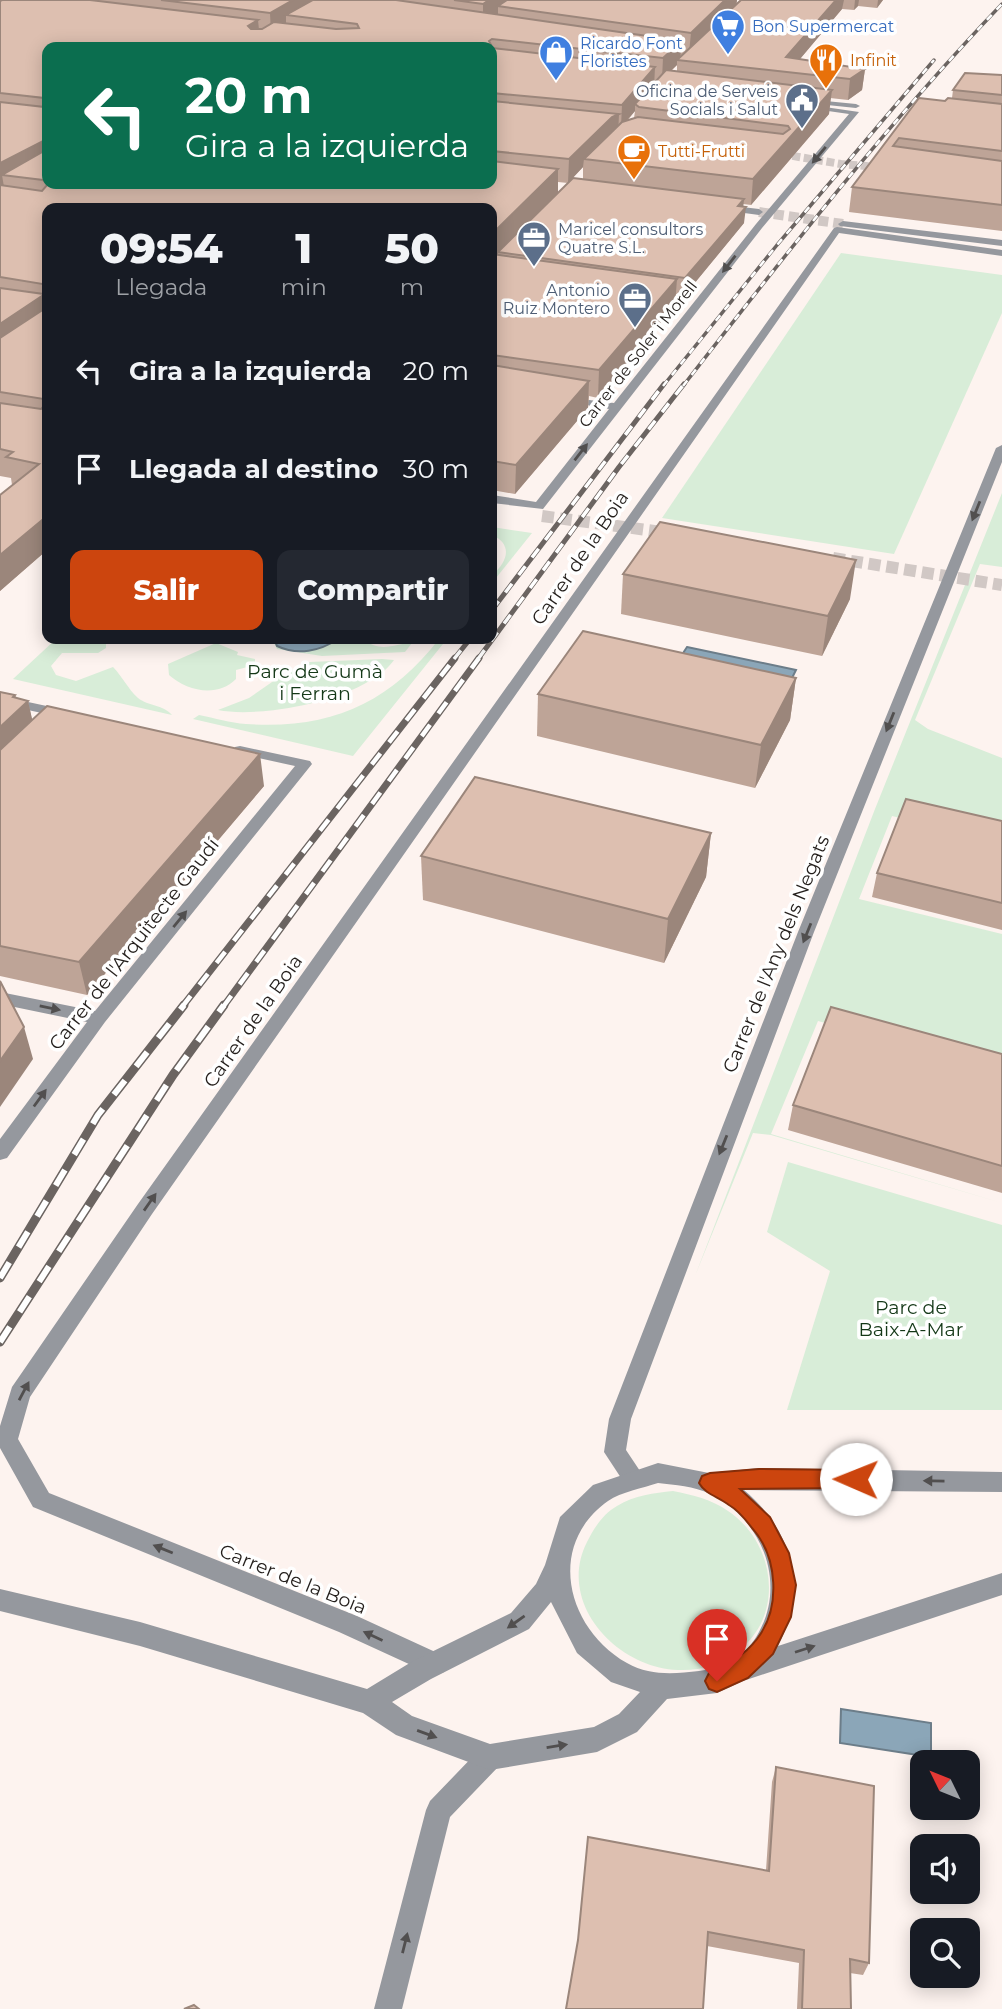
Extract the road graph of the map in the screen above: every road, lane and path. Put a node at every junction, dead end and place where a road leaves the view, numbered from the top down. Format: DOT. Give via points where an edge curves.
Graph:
graph roads {
  1 [pos="802,103"];
  2 [pos="717,207"];
  3 [pos="760,217"];
  4 [pos="840,227"];
  5 [pos="1002,243"];
  6 [pos="1002,253"];
  7 [pos="684,301"];
  8 [pos="698,303"];
  9 [pos="554,397"];
  10 [pos="617,407"];
  11 [pos="1002,448"];
  12 [pos="497,500"];
  13 [pos="497,508"];
  14 [pos="541,511"];
  15 [pos="0,700"];
  16 [pos="67,718"];
  17 [pos="229,748"];
  18 [pos="0,998"];
  19 [pos="99,1018"];
  20 [pos="0,1153"];
  21 [pos="633,1477"];
  22 [pos="1002,1482"];
  23 [pos="710,1483"];
  24 [pos="556,1568"];
  25 [pos="1002,1584"];
  26 [pos="0,1600"];
  27 [pos="435,1664"];
  28 [pos="740,1670"];
  29 [pos="662,1687"];
  30 [pos="369,1702"];
  31 [pos="490,1757"];
  32 [pos="388,2009"];
  1 -- 3 [label="street, Carrer de Soler i Morell, one-way" via="855,109"];
  2 -- 3 [label="street"];
  3 -- 8 [label="street, Carrer de Soler i Morell, one-way"];
  4 -- 5 [label="street"];
  4 -- 6 [label="street"];
  27 -- 4 [label="street, Carrer de la Boia, one-way" via="41,1500 7,1440 10,1429 20,1394 145,1209"];
  7 -- 8 [label="street"];
  8 -- 10 [label="street, Carrer de Soler i Morell"];
  9 -- 10 [label="street"];
  14 -- 10 [label="street, Carrer de Soler i Morell, one-way"];
  11 -- 21 [label="street, Carrer de l'Any dels Negats, one-way" via="699,1206 620,1419 615,1452"];
  12 -- 14 [label="street"];
  13 -- 14 [label="street"];
  15 -- 16 [label="street"];
  19 -- 17 [label="street, Carrer de l'Arquitecte Gaudí, one-way" via="305,764"];
  18 -- 19 [label="street, one-way"];
  20 -- 19 [label="street, Carrer de l'Arquitecte Gaudí, one-way"];
  21 -- 23 [label="street" via="671,1474"];
  21 -- 24 [label="street" via="608,1487 579,1511 561,1544"];
  22 -- 23 [label="street, one-way" via="759,1478"];
  23 -- 28 [label="street" via="738,1499 762,1523 778,1553 785,1585 780,1617 765,1647"];
  24 -- 27 [label="street, one-way" via="544,1592 520,1621"];
  24 -- 29 [label="street" via="562,1608 584,1646 619,1673"];
  28 -- 25 [label="street, one-way"];
  26 -- 30 [label="street" via="140,1634"];
  27 -- 30 [label="street"];
  28 -- 29 [label="street" via="690,1687"];
  31 -- 29 [label="street, one-way" via="597,1739 628,1723"];
  30 -- 31 [label="street, one-way" via="405,1726"];
  32 -- 31 [label="street, one-way" via="439,1810"];
}
